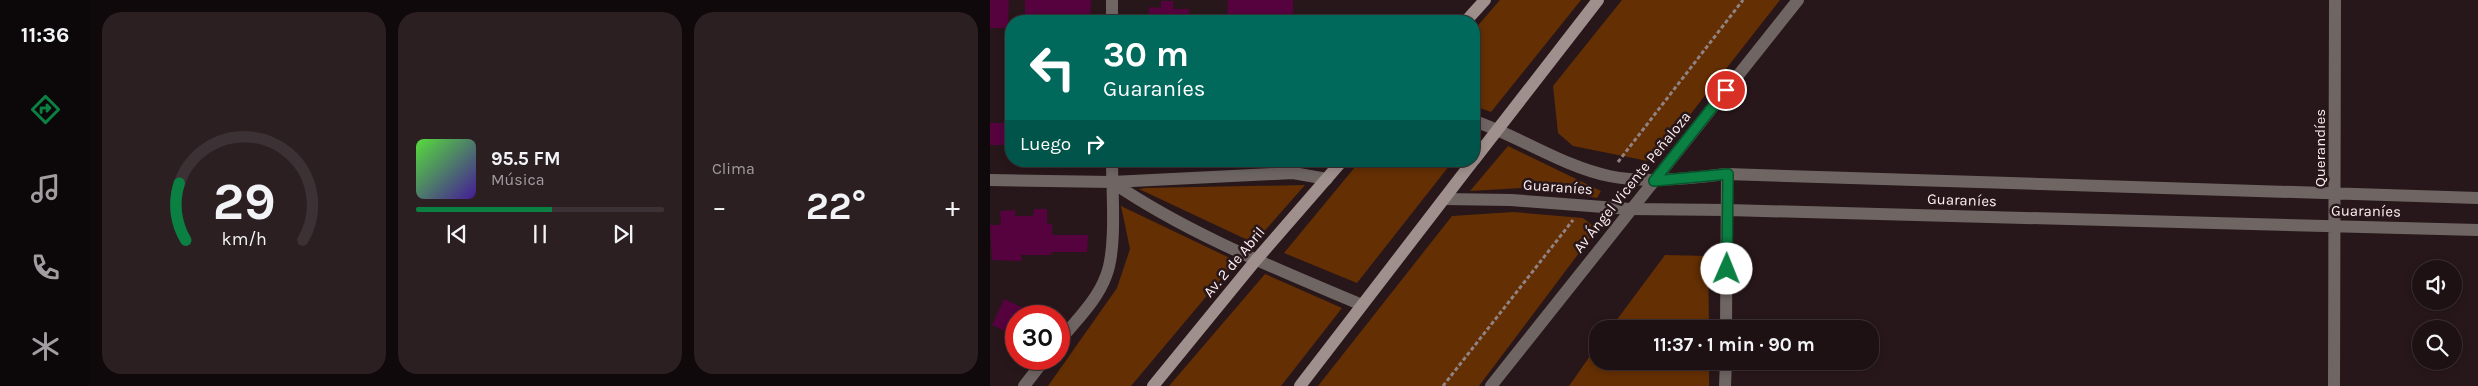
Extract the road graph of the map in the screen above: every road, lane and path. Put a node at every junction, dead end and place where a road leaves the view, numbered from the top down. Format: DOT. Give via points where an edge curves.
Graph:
graph roads {
  1 [pos="1112,0"];
  2 [pos="1485,0"];
  3 [pos="1597,0"];
  4 [pos="1798,0"];
  5 [pos="2335,0"];
  6 [pos="1112,15"];
  7 [pos="1471,15"];
  8 [pos="1480,122"];
  9 [pos="1498,129"];
  10 [pos="1480,152"];
  11 [pos="1112,167"];
  12 [pos="1337,167"];
  13 [pos="1468,167"];
  14 [pos="1728,174"];
  15 [pos="1327,179"];
  16 [pos="990,180"];
  17 [pos="1654,181"];
  18 [pos="1112,182"];
  19 [pos="2336,194"];
  20 [pos="2478,198"];
  21 [pos="1444,199"];
  22 [pos="1630,209"];
  23 [pos="1728,210"];
  24 [pos="2335,227"];
  25 [pos="2478,230"];
  26 [pos="1256,260"];
  27 [pos="1362,305"];
  28 [pos="1726,320"];
  29 [pos="1070,328"];
  30 [pos="1036,370"];
  31 [pos="1726,370"];
  32 [pos="1024,386"];
  33 [pos="1153,386"];
  34 [pos="1300,386"];
  35 [pos="1492,386"];
  36 [pos="1725,386"];
  37 [pos="2334,386"];
  1 -- 6 [label="street"];
  2 -- 7 [label="main road"];
  3 -- 9 [label="main road"];
  4 -- 17 [label="street, Av Ángel Vicente Peñaloza"];
  5 -- 19 [label="street, Querandíes"];
  8 -- 9 [label="street, Guaraníes"];
  9 -- 10 [label="main road"];
  9 -- 17 [label="street, Guaraníes" via="1607,176"];
  11 -- 18 [label="street"];
  12 -- 15 [label="main road, Av. 2 de Abril"];
  13 -- 21 [label="main road"];
  14 -- 17 [label="street, Guaraníes"];
  14 -- 19 [label="street, Guaraníes"];
  14 -- 23 [label="street"];
  15 -- 18 [label="street" via="1293,173"];
  15 -- 26 [label="main road, Av. 2 de Abril"];
  16 -- 18 [label="street"];
  17 -- 22 [label="street, Av Ángel Vicente Peñaloza"];
  18 -- 26 [label="street" via="1140,201"];
  18 -- 29 [label="street" via="1111,256 1107,276"];
  19 -- 20 [label="street, Guaraníes"];
  19 -- 24 [label="street, Querandíes"];
  21 -- 22 [label="street, Guaraníes" via="1511,200"];
  21 -- 27 [label="main road"];
  22 -- 23 [label="street, Guaraníes"];
  22 -- 35 [label="street, Av Ángel Vicente Peñaloza"];
  23 -- 24 [label="street, Guaraníes"];
  23 -- 28 [label="street"];
  24 -- 25 [label="street, Guaraníes"];
  24 -- 37 [label="street, Querandíes"];
  26 -- 27 [label="street"];
  26 -- 33 [label="main road, Av. 2 de Abril"];
  27 -- 34 [label="main road"];
  30 -- 32 [label="street"];
  31 -- 36 [label="street"];
}
